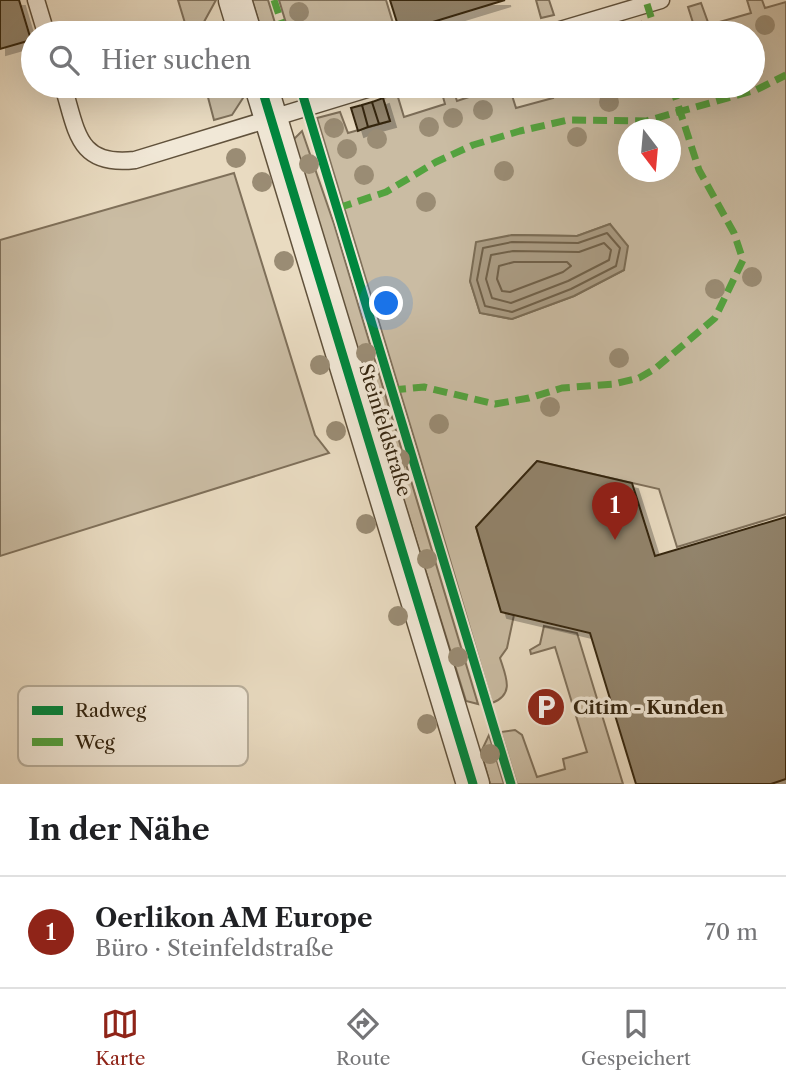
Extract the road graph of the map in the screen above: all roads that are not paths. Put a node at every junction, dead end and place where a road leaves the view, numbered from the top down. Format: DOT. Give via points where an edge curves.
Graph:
graph roads {
  1 [pos="36,0"];
  2 [pos="235,0"];
  3 [pos="662,0"];
  4 [pos="617,6"];
  5 [pos="42,21"];
  6 [pos="241,21"];
  7 [pos="580,21"];
  8 [pos="67,98"];
  9 [pos="265,98"];
  10 [pos="337,98"];
  11 [pos="271,118"];
  12 [pos="473,784"];
  1 -- 5 [label="lane"];
  2 -- 6 [label="street"];
  3 -- 4 [label="lane"];
  4 -- 7 [label="lane"];
  8 -- 11 [label="lane" via="87,150 116,162"];
  9 -- 11 [label="street, Steinfeldstraße"];
  10 -- 11 [label="lane"];
  11 -- 12 [label="street, Steinfeldstraße"];
}
